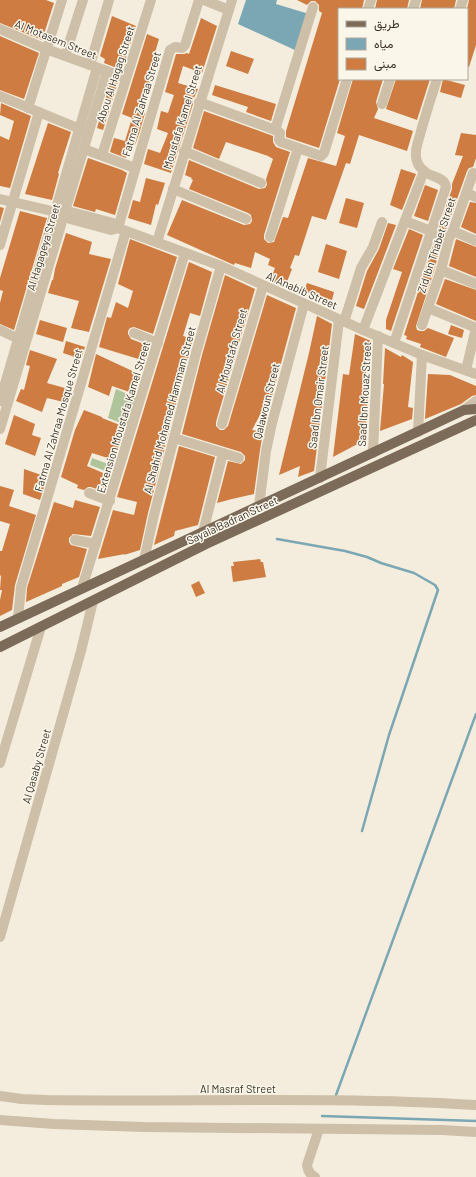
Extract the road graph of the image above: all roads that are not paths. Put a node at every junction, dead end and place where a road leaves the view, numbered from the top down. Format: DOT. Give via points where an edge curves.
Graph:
graph roads {
  1 [pos="83,0"];
  2 [pos="109,0"];
  3 [pos="151,0"];
  4 [pos="199,0"];
  5 [pos="204,0"];
  6 [pos="58,1"];
  7 [pos="230,5"];
  8 [pos="314,7"];
  9 [pos="0,29"];
  10 [pos="46,49"];
  11 [pos="65,56"];
  12 [pos="94,67"];
  13 [pos="107,71"];
  14 [pos="126,78"];
  15 [pos="347,80"];
  16 [pos="390,80"];
  17 [pos="437,80"];
  18 [pos="0,96"];
  19 [pos="200,102"];
  20 [pos="382,104"];
  21 [pos="28,108"];
  22 [pos="39,112"];
  23 [pos="84,130"];
  24 [pos="275,130"];
  25 [pos="298,148"];
  26 [pos="84,149"];
  27 [pos="184,151"];
  28 [pos="102,155"];
  29 [pos="135,168"];
  30 [pos="424,171"];
  31 [pos="473,173"];
  32 [pos="261,183"];
  33 [pos="173,189"];
  34 [pos="466,193"];
  35 [pos="476,197"];
  36 [pos="0,198"];
  37 [pos="13,202"];
  38 [pos="55,211"];
  39 [pos="65,214"];
  40 [pos="246,219"];
  41 [pos="405,221"];
  42 [pos="382,222"];
  43 [pos="122,229"];
  44 [pos="431,231"];
  45 [pos="451,235"];
  46 [pos="270,237"];
  47 [pos="476,241"];
  48 [pos="156,242"];
  49 [pos="0,245"];
  50 [pos="185,253"];
  51 [pos="221,266"];
  52 [pos="441,270"];
  53 [pos="476,284"];
  54 [pos="263,286"];
  55 [pos="304,304"];
  56 [pos="428,308"];
  57 [pos="341,321"];
  58 [pos="422,325"];
  59 [pos="476,328"];
  60 [pos="0,330"];
  61 [pos="363,330"];
  62 [pos="134,333"];
  63 [pos="378,336"];
  64 [pos="22,340"];
  65 [pos="158,343"];
  66 [pos="394,343"];
  67 [pos="422,354"];
  68 [pos="466,370"];
  69 [pos="476,374"];
  70 [pos="0,401"];
  71 [pos="476,401"];
  72 [pos="476,409"];
  73 [pos="464,410"];
  74 [pos="476,420"];
  75 [pos="222,424"];
  76 [pos="0,429"];
  77 [pos="418,432"];
  78 [pos="174,438"];
  79 [pos="222,453"];
  80 [pos="373,453"];
  81 [pos="239,458"];
  82 [pos="342,467"];
  83 [pos="352,477"];
  84 [pos="320,478"];
  85 [pos="89,493"];
  86 [pos="110,501"];
  87 [pos="259,506"];
  88 [pos="203,532"];
  89 [pos="75,540"];
  90 [pos="96,544"];
  91 [pos="144,560"];
  92 [pos="82,588"];
  93 [pos="93,601"];
  94 [pos="18,618"];
  95 [pos="41,626"];
  96 [pos="0,627"];
  97 [pos="0,648"];
  98 [pos="0,763"];
  99 [pos="0,937"];
  100 [pos="0,1096"];
  101 [pos="476,1105"];
  102 [pos="0,1120"];
  103 [pos="319,1129"];
  104 [pos="476,1132"];
  105 [pos="315,1177"];
  1 -- 11 [label="street"];
  2 -- 12 [label="street, Al Hagageya Street"];
  3 -- 14 [label="street, Abou Al Hagag Street"];
  4 -- 29 [label="street, Fatma Al Zahraa Street" via="185,45 170,50"];
  5 -- 7 [label="street"];
  6 -- 10 [label="street"];
  7 -- 19 [label="street, Moustafa Kamel Street"];
  8 -- 24 [label="street"];
  9 -- 10 [label="street, Al Motasem Street"];
  10 -- 11 [label="street, Al Motasem Street"];
  10 -- 21 [label="street"];
  11 -- 12 [label="street, Al Motasem Street"];
  12 -- 13 [label="street, Al Motasem Street"];
  12 -- 23 [label="street, Al Hagageya Street"];
  13 -- 14 [label="street, Al Motasem Street"];
  13 -- 23 [label="street, Al Hagageya Street"];
  14 -- 28 [label="street, Abou Al Hagag Street"];
  15 -- 25 [label="street" via="322,155"];
  16 -- 20 [label="street"];
  17 -- 30 [label="street" via="416,150 418,164"];
  18 -- 21 [label="street"];
  19 -- 24 [label="street"];
  19 -- 27 [label="street, Moustafa Kamel Street"];
  21 -- 22 [label="street"];
  22 -- 23 [label="street"];
  22 -- 37 [label="street"];
  23 -- 26 [label="street, Al Hagageya Street"];
  23 -- 38 [label="street, Al Hagageya Street"];
  24 -- 25 [label="street" via="280,134 280,141"];
  25 -- 46 [label="street"];
  26 -- 28 [label="street"];
  26 -- 39 [label="street, Al Hagageya Street"];
  27 -- 32 [label="street"];
  27 -- 33 [label="street, Moustafa Kamel Street"];
  28 -- 29 [label="street"];
  29 -- 43 [label="street, Fatma Al Zahraa Street"];
  30 -- 41 [label="street"];
  30 -- 44 [label="street" via="446,184"];
  31 -- 34 [label="street, Zid Ibn Thabet Street"];
  33 -- 40 [label="street"];
  33 -- 48 [label="street, Moustafa Kamel Street"];
  34 -- 35 [label="street"];
  34 -- 45 [label="street, Zid Ibn Thabet Street"];
  36 -- 37 [label="street, Al Anabib Street"];
  37 -- 38 [label="street, Al Anabib Street"];
  37 -- 49 [label="street"];
  38 -- 39 [label="street, Al Anabib Street"];
  38 -- 64 [label="street, Al Hagageya Street"];
  39 -- 43 [label="street, Al Anabib Street" via="82,214 113,223"];
  39 -- 64 [label="street, Al Hagageya Street"];
  41 -- 44 [label="street"];
  41 -- 61 [label="street"];
  42 -- 57 [label="street, Saad Ibn Omair Street"];
  43 -- 48 [label="street, Al Anabib Street"];
  43 -- 94 [label="street, Fatma Al Zahraa Mosque Street" via="21,586"];
  44 -- 45 [label="street"];
  44 -- 66 [label="street"];
  45 -- 47 [label="street"];
  45 -- 52 [label="street, Zid Ibn Thabet Street"];
  48 -- 50 [label="street, Al Anabib Street"];
  50 -- 51 [label="street, Al Anabib Street"];
  50 -- 65 [label="street, Extension Moustafa Kamel Street"];
  51 -- 54 [label="street, Al Anabib Street"];
  51 -- 78 [label="street, Al Shahid Mohamed Hammam Street"];
  52 -- 53 [label="street"];
  52 -- 56 [label="street, Zid Ibn Thabet Street"];
  54 -- 55 [label="street, Al Anabib Street"];
  54 -- 75 [label="street, Al Moustafa Street"];
  55 -- 57 [label="street, Al Anabib Street"];
  55 -- 87 [label="street, Qalawoun Street" via="272,424"];
  56 -- 58 [label="street, Zid Ibn Thabet Street"];
  56 -- 59 [label="street"];
  57 -- 61 [label="street, Al Anabib Street"];
  57 -- 84 [label="street, Saad Ibn Omair Street"];
  59 -- 68 [label="street"];
  60 -- 64 [label="street"];
  61 -- 63 [label="street, Al Anabib Street"];
  62 -- 65 [label="street"];
  63 -- 66 [label="street, Al Anabib Street"];
  63 -- 80 [label="street, Saad Ibn Mouaz Street"];
  64 -- 70 [label="street, Al Hagageya Street"];
  64 -- 76 [label="street, Al Hagageya Street"];
  65 -- 86 [label="street, Extension Moustafa Kamel Street"];
  66 -- 67 [label="street, Al Anabib Street"];
  67 -- 68 [label="street, Al Anabib Street"];
  67 -- 77 [label="street"];
  68 -- 69 [label="street, Al Anabib Street"];
  71 -- 73 [label="street, Sayala Badran Street"];
  72 -- 73 [label="main road, Sayala Badran Street"];
  73 -- 77 [label="main road, Sayala Badran Street"];
  74 -- 83 [label="main road, Sayala Badran Street"];
  77 -- 80 [label="main road, Sayala Badran Street"];
  78 -- 79 [label="street"];
  78 -- 91 [label="street, Al Shahid Mohamed Hammam Street"];
  79 -- 81 [label="street"];
  79 -- 88 [label="street"];
  80 -- 82 [label="main road, Sayala Badran Street"];
  82 -- 83 [label="main road"];
  82 -- 84 [label="main road, Sayala Badran Street"];
  83 -- 93 [label="main road, Sayala Badran Street" via="206,544"];
  84 -- 87 [label="main road, Sayala Badran Street"];
  85 -- 86 [label="street"];
  86 -- 90 [label="street, Extension Moustafa Kamel Street"];
  87 -- 88 [label="main road, Sayala Badran Street"];
  88 -- 91 [label="main road, Sayala Badran Street"];
  89 -- 90 [label="street"];
  90 -- 92 [label="street, Extension Moustafa Kamel Street"];
  91 -- 92 [label="main road, Sayala Badran Street"];
  92 -- 94 [label="main road, Sayala Badran Street"];
  93 -- 95 [label="main road, Sayala Badran Street"];
  93 -- 99 [label="street, Al Qasaby Street"];
  94 -- 96 [label="main road, Sayala Badran Street"];
  95 -- 97 [label="main road, Sayala Badran Street"];
  95 -- 98 [label="street"];
  100 -- 101 [label="street, Al Masraf Street" via="46,1100 326,1100"];
  102 -- 103 [label="street" via="54,1124"];
  103 -- 104 [label="street"];
  103 -- 105 [label="street" via="307,1165 310,1174"];
}
